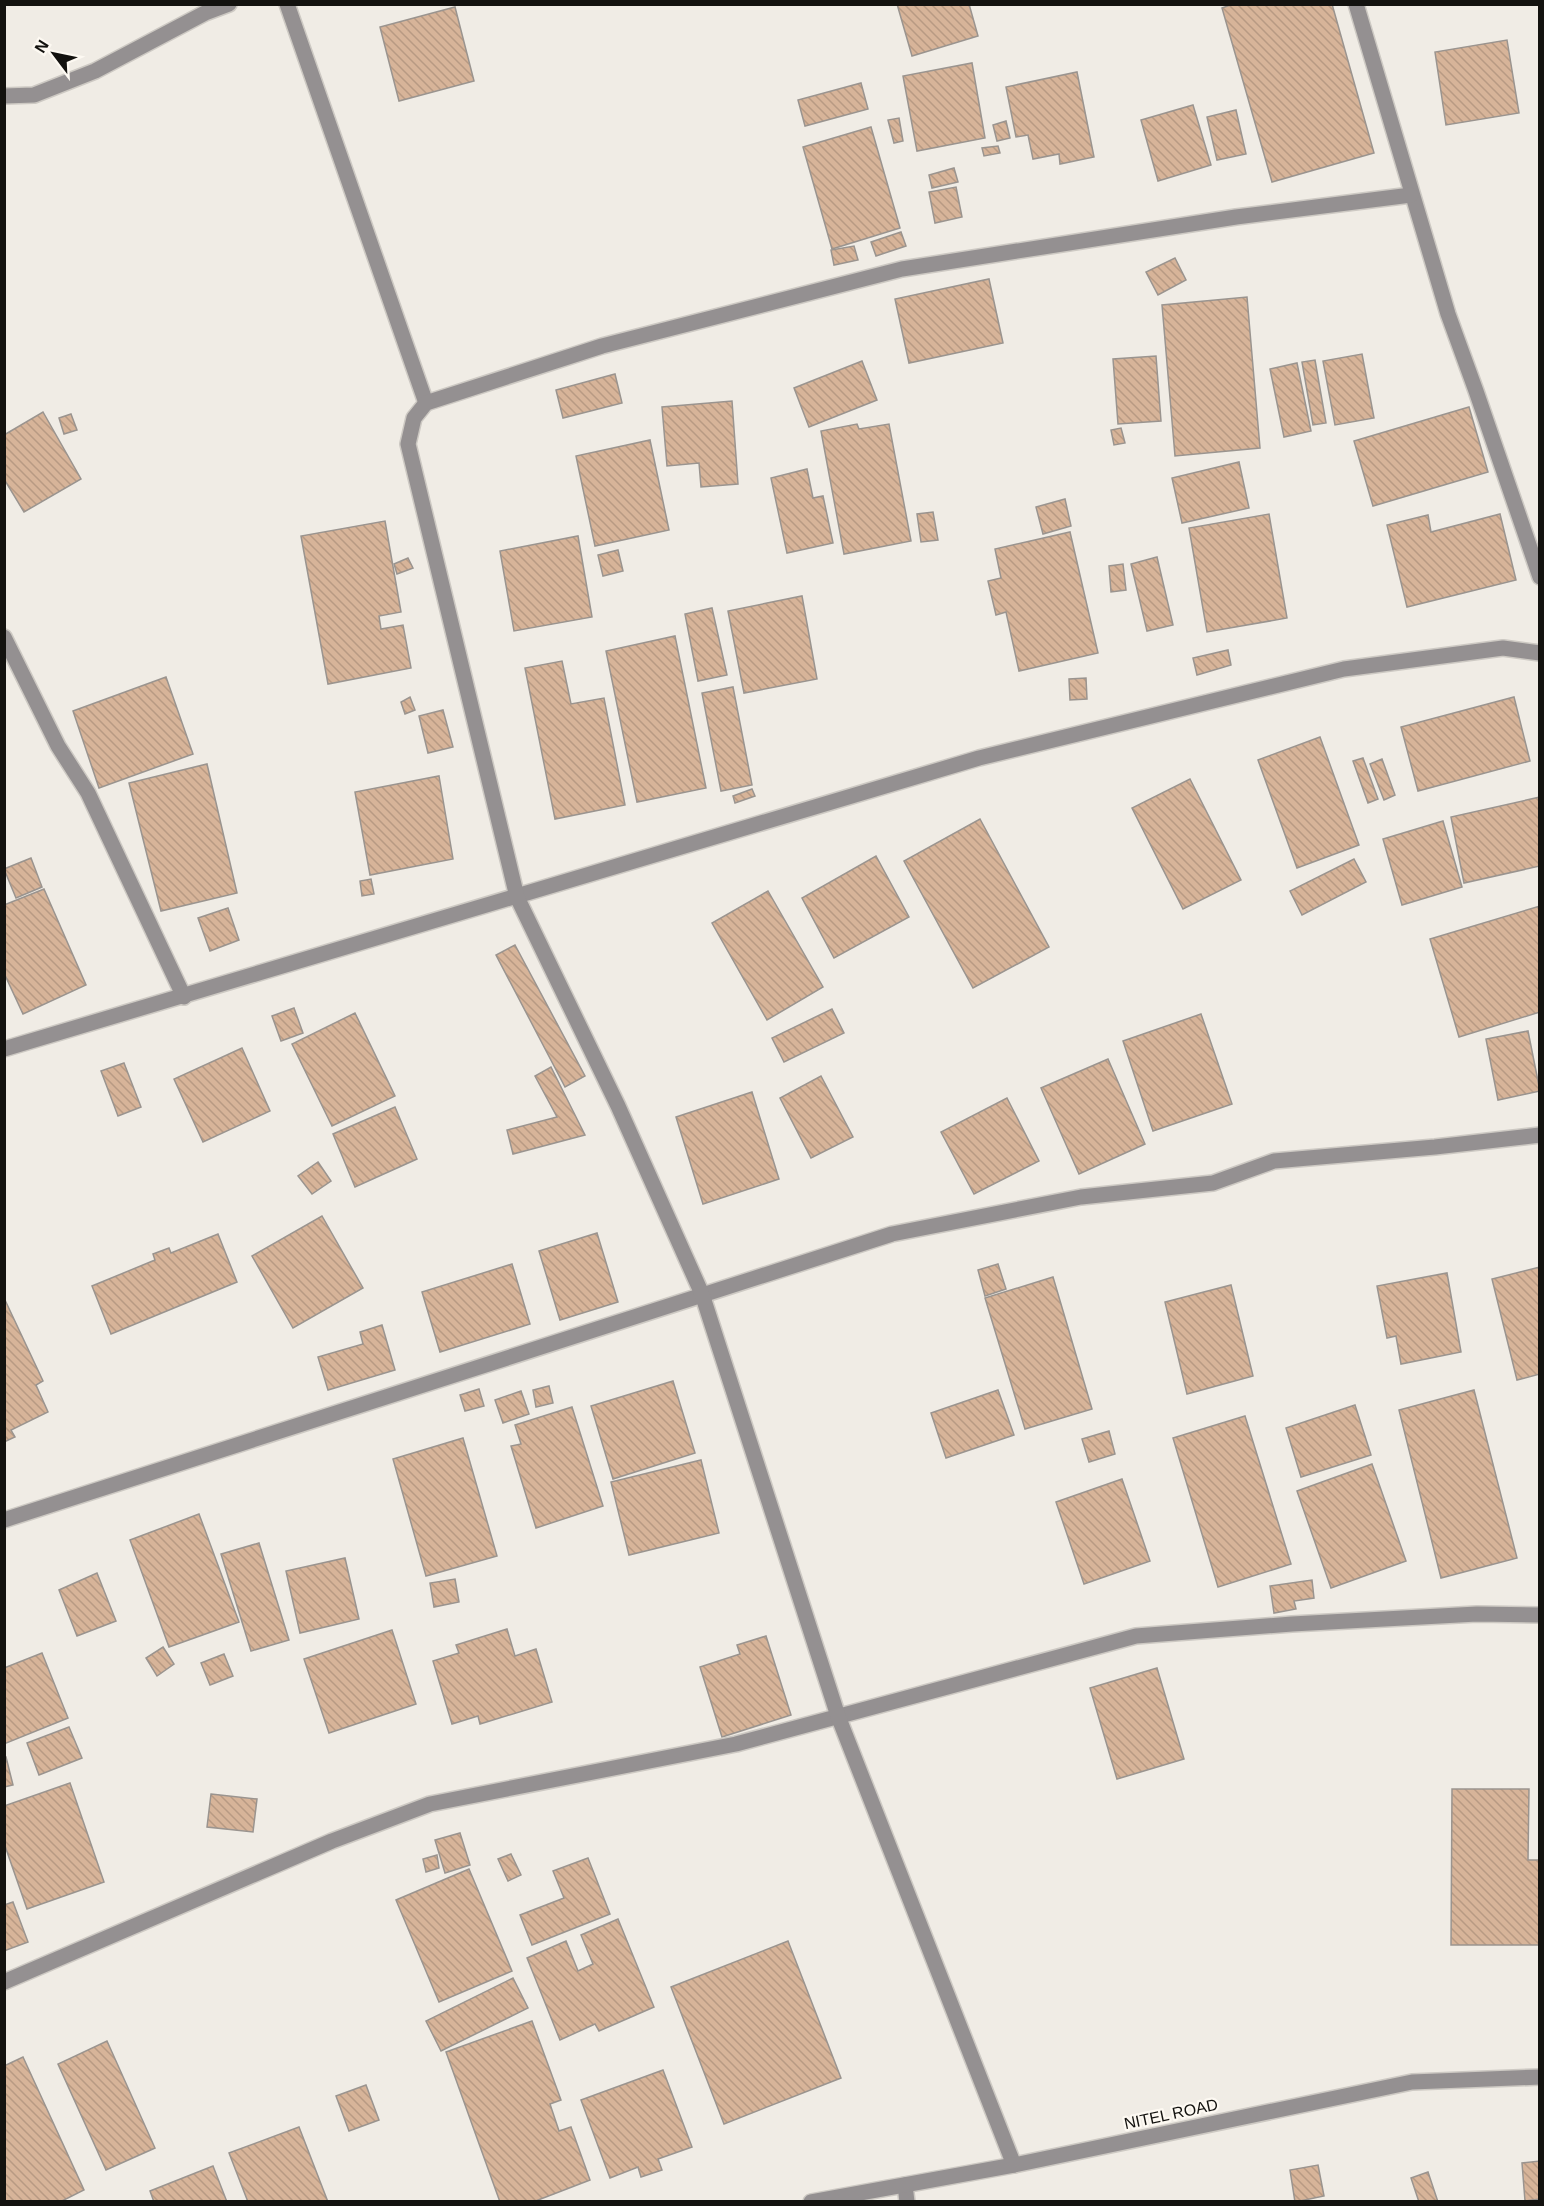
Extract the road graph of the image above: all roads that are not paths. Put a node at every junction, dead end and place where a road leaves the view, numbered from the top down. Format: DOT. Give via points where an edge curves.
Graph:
graph roads {
  1 [pos="229,4"];
  2 [pos="287,4"];
  3 [pos="1356,4"];
  4 [pos="4,96"];
  5 [pos="1411,195"];
  6 [pos="426,403"];
  7 [pos="1539,577"];
  8 [pos="4,637"];
  9 [pos="1539,653"];
  10 [pos="517,897"];
  11 [pos="184,997"];
  12 [pos="4,1049"];
  13 [pos="1539,1135"];
  14 [pos="702,1294"];
  15 [pos="4,1520"];
  16 [pos="1539,1615"];
  17 [pos="838,1716"];
  18 [pos="4,1982"];
  19 [pos="1539,2077"];
  20 [pos="1014,2165"];
  21 [pos="905,2185"];
  22 [pos="811,2202"];
  23 [pos="907,2202"];
  1 -- 4 [label="street" via="95,72 34,95"];
  2 -- 6 [label="street"];
  3 -- 5 [label="street"];
  5 -- 6 [label="street" via="1236,217 902,269 602,346"];
  5 -- 7 [label="street"];
  6 -- 10 [label="street" via="414,418 408,444"];
  8 -- 11 [label="street" via="58,746 88,792"];
  9 -- 10 [label="street" via="1503,648 1344,669 979,758"];
  10 -- 11 [label="street"];
  10 -- 14 [label="street" via="618,1106"];
  11 -- 12 [label="street"];
  13 -- 14 [label="street" via="1274,1161 1213,1183 1081,1197 892,1234"];
  14 -- 15 [label="street"];
  14 -- 17 [label="street"];
  16 -- 17 [label="street" via="1419,1617 1136,1636"];
  17 -- 18 [label="street" via="736,1744 430,1804 332,1841"];
  17 -- 20 [label="street"];
  19 -- 20 [label="street, NITEL ROAD" via="1412,2082"];
  20 -- 21 [label="street, NITEL ROAD"];
  21 -- 22 [label="street, NITEL ROAD"];
  21 -- 23 [label="street"];
}
